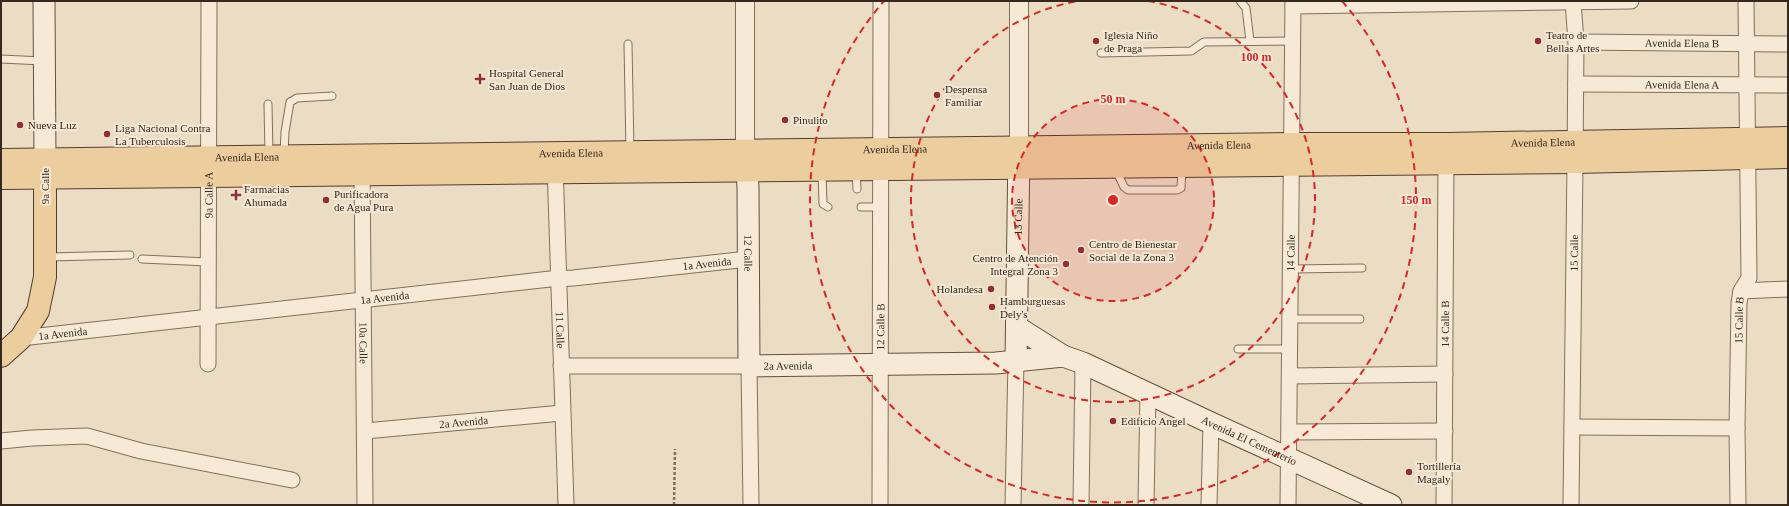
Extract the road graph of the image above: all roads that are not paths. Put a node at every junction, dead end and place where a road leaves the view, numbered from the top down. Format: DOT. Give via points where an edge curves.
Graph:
graph roads {
  1 [pos="44,1"];
  2 [pos="209,1"];
  3 [pos="745,1"];
  4 [pos="881,1"];
  5 [pos="1019,1"];
  6 [pos="1240,1"];
  7 [pos="1574,1"];
  8 [pos="1631,1"];
  9 [pos="1746,1"];
  10 [pos="1293,4"];
  11 [pos="1250,41"];
  12 [pos="1293,41"];
  13 [pos="1576,42"];
  14 [pos="628,44"];
  15 [pos="1746,44"];
  16 [pos="1788,44"];
  17 [pos="1101,53"];
  18 [pos="1,59"];
  19 [pos="45,61"];
  20 [pos="1576,84"];
  21 [pos="1788,85"];
  22 [pos="1747,86"];
  23 [pos="332,96"];
  24 [pos="268,104"];
  25 [pos="1788,138"];
  26 [pos="1575,141"];
  27 [pos="1747,148"];
  28 [pos="629,153"];
  29 [pos="1293,154"];
  30 [pos="1446,154"];
  31 [pos="276,157"];
  32 [pos="1788,157"];
  33 [pos="1019,158"];
  34 [pos="880,159"];
  35 [pos="1,160"];
  36 [pos="746,161"];
  37 [pos="1575,162"];
  38 [pos="555,163"];
  39 [pos="362,165"];
  40 [pos="209,166"];
  41 [pos="45,169"];
  42 [pos="822,170"];
  43 [pos="1,178"];
  44 [pos="828,207"];
  45 [pos="861,207"];
  46 [pos="880,207"];
  47 [pos="130,255"];
  48 [pos="45,257"];
  49 [pos="142,259"];
  50 [pos="748,259"];
  51 [pos="208,262"];
  52 [pos="1362,268"];
  53 [pos="1292,269"];
  54 [pos="558,279"];
  55 [pos="1788,289"];
  56 [pos="1741,291"];
  57 [pos="363,300"];
  58 [pos="208,317"];
  59 [pos="1291,319"];
  60 [pos="1360,319"];
  61 [pos="1017,327"];
  62 [pos="21,338"];
  63 [pos="1238,349"];
  64 [pos="1291,349"];
  65 [pos="1,356"];
  66 [pos="1063,356"];
  67 [pos="1016,361"];
  68 [pos="1083,363"];
  69 [pos="208,364"];
  70 [pos="881,365"];
  71 [pos="561,366"];
  72 [pos="749,366"];
  73 [pos="1445,374"];
  74 [pos="1290,376"];
  75 [pos="1148,392"];
  76 [pos="562,413"];
  77 [pos="1210,423"];
  78 [pos="1572,427"];
  79 [pos="1736,428"];
  80 [pos="1445,430"];
  81 [pos="365,431"];
  82 [pos="1290,432"];
  83 [pos="1,441"];
  84 [pos="1290,460"];
  85 [pos="292,480"];
  86 [pos="1364,500"];
  87 [pos="365,505"];
  88 [pos="566,505"];
  89 [pos="751,505"];
  90 [pos="880,505"];
  91 [pos="1013,505"];
  92 [pos="1081,505"];
  93 [pos="1146,505"];
  94 [pos="1209,505"];
  95 [pos="1288,505"];
  96 [pos="1392,505"];
  97 [pos="1444,505"];
  98 [pos="1571,505"];
  99 [pos="1738,505"];
  1 -- 19 [label="main road, 9a Calle"];
  2 -- 40 [label="street, 9a Calle A"];
  3 -- 36 [label="street, 12 Calle"];
  4 -- 34 [label="street, 12 Calle B"];
  5 -- 33 [label="street, 13 Calle"];
  6 -- 11 [label="lane" via="1246,8"];
  7 -- 8 [label="street"];
  7 -- 10 [label="street"];
  7 -- 13 [label="street, 15 Calle"];
  9 -- 15 [label="street, 15 Calle B"];
  10 -- 12 [label="street, 14 Calle"];
  11 -- 12 [label="lane"];
  11 -- 17 [label="lane" via="1204,42 1191,51"];
  12 -- 29 [label="street, 14 Calle"];
  13 -- 15 [label="street, Avenida Elena B"];
  13 -- 20 [label="street, 15 Calle"];
  14 -- 28 [label="lane" via="631,130"];
  15 -- 16 [label="street, Avenida Elena B"];
  15 -- 22 [label="street, 15 Calle B"];
  18 -- 19 [label="lane"];
  19 -- 41 [label="main road, 9a Calle"];
  20 -- 22 [label="street, Avenida Elena A"];
  20 -- 26 [label="street, 15 Calle"];
  21 -- 22 [label="street, Avenida Elena A"];
  22 -- 27 [label="street, 15 Calle B"];
  23 -- 31 [label="lane" via="297,98 290,102 285,132"];
  24 -- 31 [label="lane"];
  25 -- 27 [label="main road, Avenida Elena"];
  26 -- 27 [label="main road, Avenida Elena"];
  26 -- 30 [label="main road, Avenida Elena"];
  26 -- 37 [label="street, 15 Calle"];
  27 -- 32 [label="main road, Avenida Elena"];
  27 -- 37 [label="main road, Avenida Elena"];
  27 -- 56 [label="street, 15 Calle B" via="1749,278"];
  28 -- 36 [label="main road, Avenida Elena"];
  28 -- 38 [label="main road, Avenida Elena"];
  29 -- 30 [label="main road, Avenida Elena"];
  29 -- 33 [label="main road, Avenida Elena"];
  29 -- 33 [label="main road, Avenida Elena" via="1182,166 1114,167"];
  29 -- 53 [label="street, 14 Calle"];
  30 -- 37 [label="main road, Avenida Elena"];
  30 -- 73 [label="street, 14 Calle B"];
  31 -- 39 [label="main road, Avenida Elena"];
  31 -- 40 [label="main road, Avenida Elena"];
  33 -- 34 [label="main road, Avenida Elena"];
  33 -- 61 [label="main road, 13 Calle"];
  34 -- 36 [label="main road, Avenida Elena"];
  34 -- 42 [label="main road, Avenida Elena" via="856,179"];
  34 -- 46 [label="street, 12 Calle B"];
  35 -- 41 [label="main road, Avenida Elena"];
  36 -- 38 [label="main road, Avenida Elena"];
  36 -- 42 [label="main road, Avenida Elena"];
  36 -- 50 [label="main road, 12 Calle"];
  37 -- 78 [label="street, 15 Calle"];
  38 -- 39 [label="main road, Avenida Elena"];
  38 -- 54 [label="street, 11 Calle"];
  39 -- 40 [label="main road, Avenida Elena"];
  39 -- 57 [label="street, 10a Calle"];
  40 -- 41 [label="main road, Avenida Elena"];
  40 -- 51 [label="street, 9a Calle A"];
  41 -- 43 [label="main road, Avenida Elena"];
  41 -- 48 [label="main road, 9a Calle"];
  42 -- 44 [label="lane" via="823,204"];
  45 -- 46 [label="lane"];
  46 -- 70 [label="street, 12 Calle B"];
  47 -- 48 [label="lane"];
  48 -- 62 [label="main road, 9a Calle" via="45,277 38,311"];
  49 -- 51 [label="lane"];
  50 -- 54 [label="street, 1a Avenida"];
  50 -- 72 [label="main road, 12 Calle"];
  51 -- 58 [label="street, 9a Calle A"];
  52 -- 53 [label="lane"];
  53 -- 59 [label="street, 14 Calle"];
  54 -- 57 [label="street, 1a Avenida"];
  54 -- 71 [label="street, 11 Calle"];
  55 -- 56 [label="street"];
  56 -- 79 [label="street, 15 Calle B"];
  57 -- 58 [label="street, 1a Avenida"];
  57 -- 81 [label="street, 10a Calle"];
  58 -- 62 [label="street, 1a Avenida"];
  58 -- 69 [label="street, 9a Calle A"];
  59 -- 60 [label="lane"];
  59 -- 64 [label="street, 14 Calle"];
  61 -- 66 [label="main road"];
  61 -- 67 [label="main road, 13 Calle"];
  62 -- 65 [label="main road, 9a Calle"];
  63 -- 64 [label="lane"];
  64 -- 74 [label="street, 14 Calle"];
  66 -- 67 [label="main road, Avenida El Cementerio"];
  66 -- 68 [label="main road, Avenida El Cementerio"];
  67 -- 70 [label="main road, 2a Avenida"];
  67 -- 91 [label="street, 13 Calle"];
  68 -- 75 [label="main road, Avenida El Cementerio"];
  68 -- 92 [label="street"];
  70 -- 72 [label="main road, 2a Avenida"];
  70 -- 90 [label="street, 12 Calle B"];
  71 -- 72 [label="street, 2a Avenida"];
  71 -- 76 [label="street, 11 Calle"];
  72 -- 89 [label="street, 12 Calle"];
  73 -- 74 [label="street"];
  73 -- 80 [label="street, 14 Calle B"];
  74 -- 82 [label="street, 14 Calle"];
  75 -- 77 [label="main road, Avenida El Cementerio"];
  75 -- 93 [label="street"];
  76 -- 81 [label="street, 2a Avenida"];
  76 -- 88 [label="street, 11 Calle"];
  77 -- 84 [label="main road, Avenida El Cementerio"];
  77 -- 94 [label="street"];
  78 -- 79 [label="street"];
  78 -- 98 [label="street, 15 Calle"];
  79 -- 99 [label="street, 15 Calle B"];
  80 -- 82 [label="street"];
  80 -- 97 [label="street, 14 Calle B"];
  81 -- 87 [label="street, 10a Calle"];
  82 -- 84 [label="street, 14 Calle"];
  83 -- 85 [label="street" via="87,436 141,451"];
  84 -- 86 [label="main road, Avenida El Cementerio"];
  84 -- 95 [label="street, 14 Calle"];
  86 -- 96 [label="main road, Avenida El Cementerio"];
}
